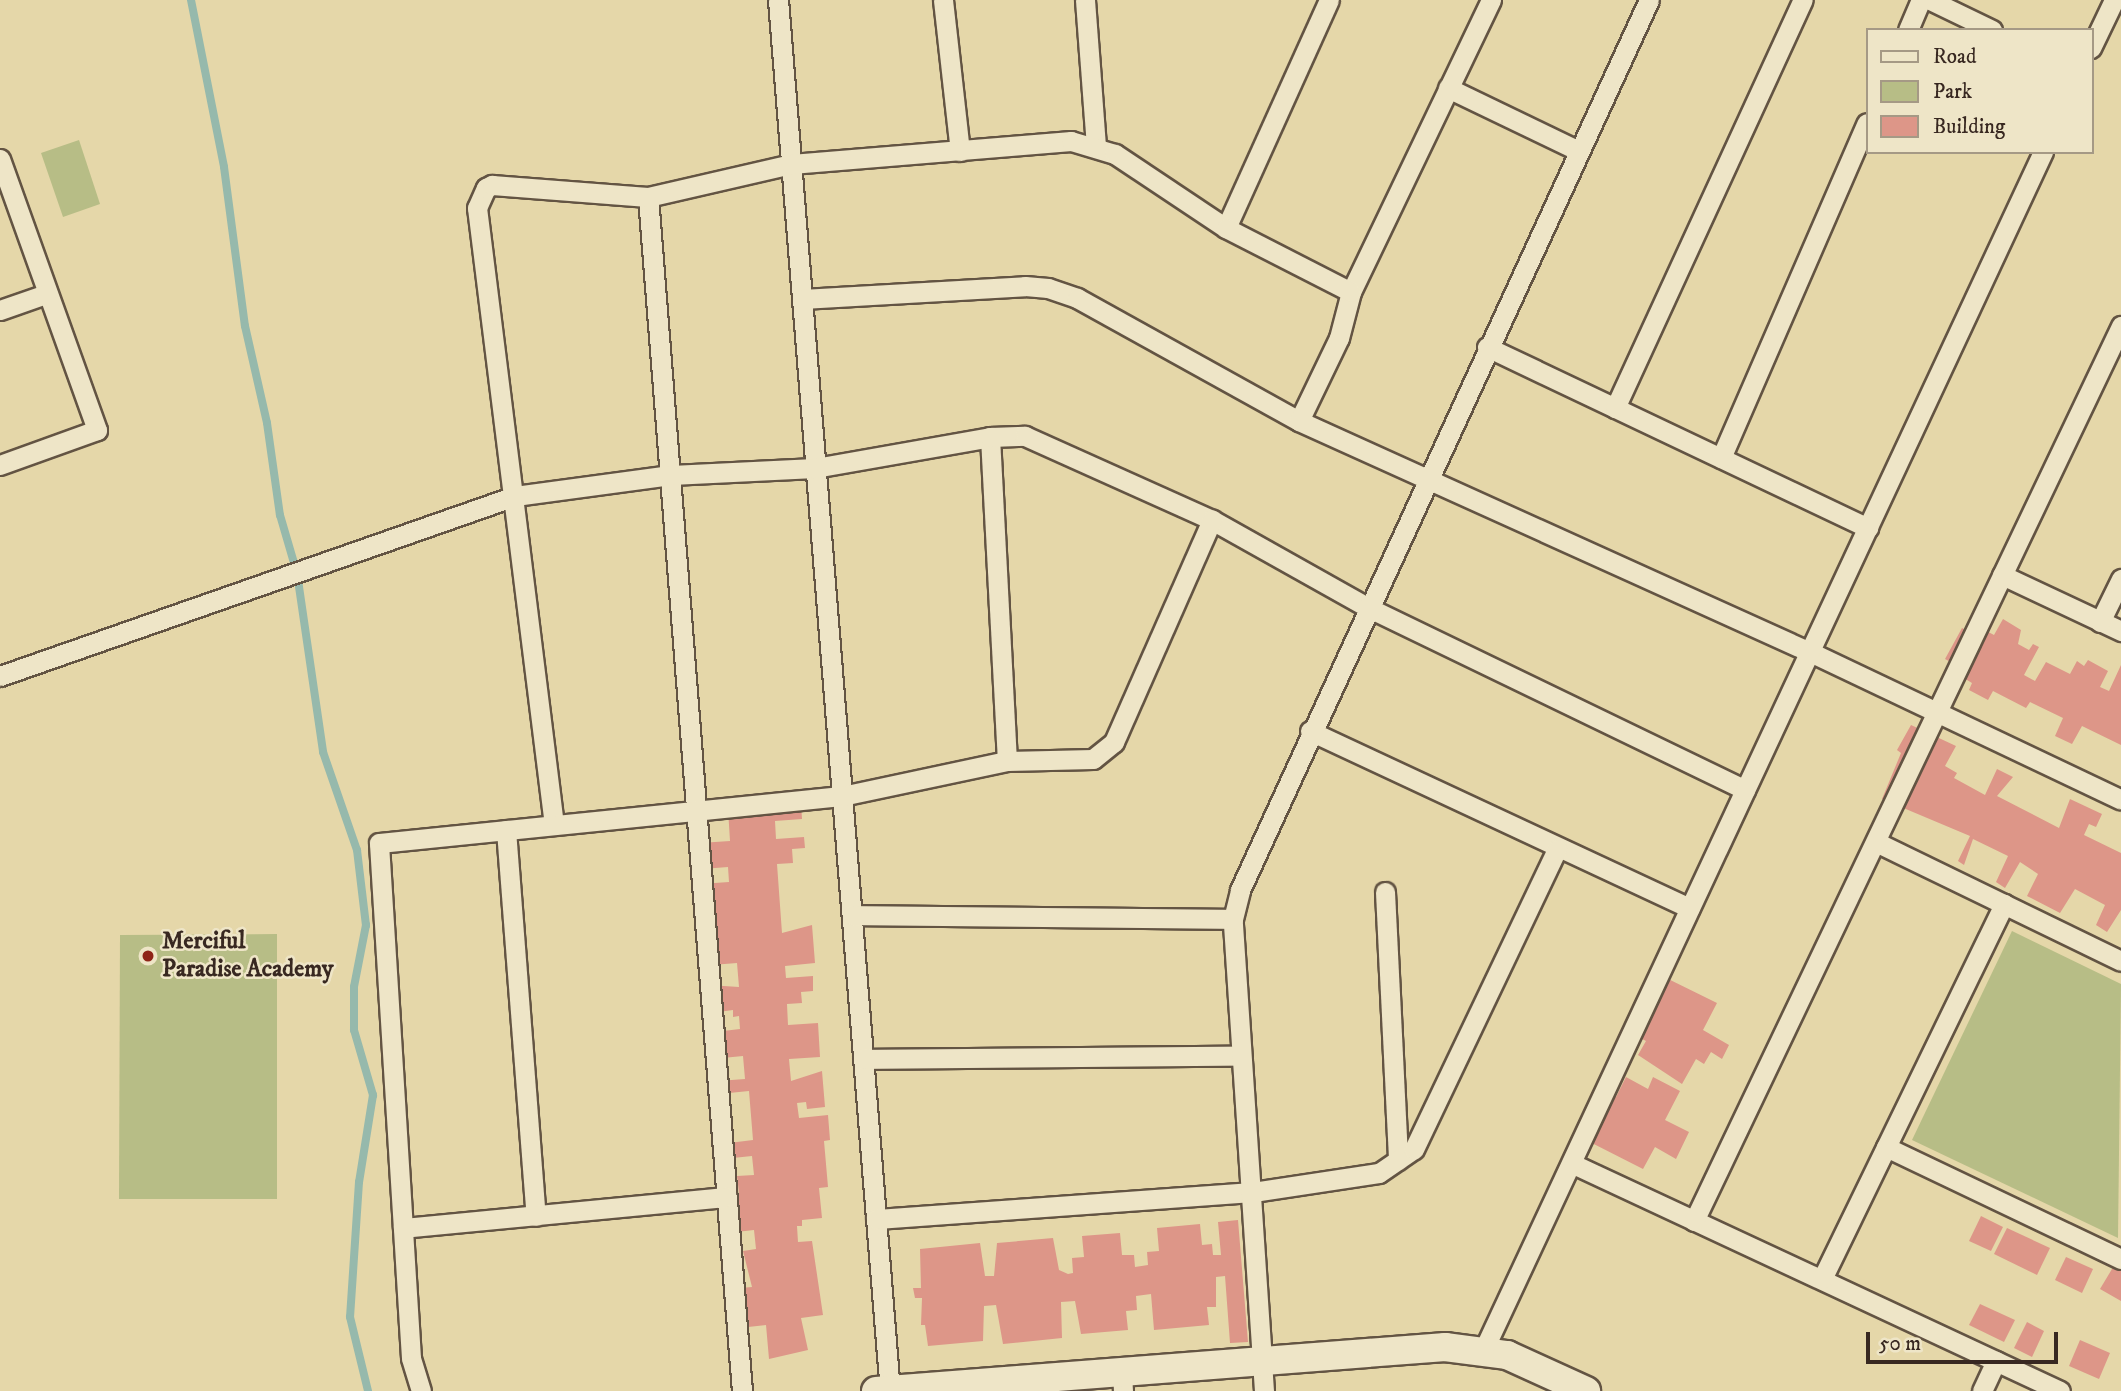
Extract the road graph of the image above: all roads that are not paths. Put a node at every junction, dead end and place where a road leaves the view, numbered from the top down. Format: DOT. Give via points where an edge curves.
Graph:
graph roads {
  1 [pos="778,0"];
  2 [pos="943,0"];
  3 [pos="1085,0"];
  4 [pos="1329,0"];
  5 [pos="1491,0"];
  6 [pos="1649,0"];
  7 [pos="1803,0"];
  8 [pos="1921,0"];
  9 [pos="1930,0"];
  10 [pos="2114,0"];
  11 [pos="1909,28"];
  12 [pos="1988,28"];
  13 [pos="2093,44"];
  14 [pos="1448,88"];
  15 [pos="1866,125"];
  16 [pos="1096,146"];
  17 [pos="1579,151"];
  18 [pos="960,152"];
  19 [pos="2042,154"];
  20 [pos="0,159"];
  21 [pos="791,164"];
  22 [pos="648,197"];
  23 [pos="1227,228"];
  24 [pos="1351,292"];
  25 [pos="46,294"];
  26 [pos="802,299"];
  27 [pos="0,310"];
  28 [pos="2121,326"];
  29 [pos="1488,348"];
  30 [pos="1615,408"];
  31 [pos="1298,421"];
  32 [pos="990,437"];
  33 [pos="1721,458"];
  34 [pos="0,465"];
  35 [pos="815,468"];
  36 [pos="671,475"];
  37 [pos="1427,478"];
  38 [pos="515,496"];
  39 [pos="1212,520"];
  40 [pos="1868,528"];
  41 [pos="2002,575"];
  42 [pos="2121,579"];
  43 [pos="1367,607"];
  44 [pos="2100,622"];
  45 [pos="2121,631"];
  46 [pos="1810,652"];
  47 [pos="0,676"];
  48 [pos="1937,712"];
  49 [pos="1310,732"];
  50 [pos="1007,761"];
  51 [pos="1745,789"];
  52 [pos="842,796"];
  53 [pos="2121,800"];
  54 [pos="698,811"];
  55 [pos="554,825"];
  56 [pos="506,830"];
  57 [pos="1876,842"];
  58 [pos="1557,849"];
  59 [pos="1385,892"];
  60 [pos="2004,904"];
  61 [pos="1690,908"];
  62 [pos="852,915"];
  63 [pos="1233,919"];
  64 [pos="2121,961"];
  65 [pos="1241,1056"];
  66 [pos="863,1059"];
  67 [pos="1886,1147"];
  68 [pos="1398,1160"];
  69 [pos="1573,1164"];
  70 [pos="1253,1192"];
  71 [pos="727,1197"];
  72 [pos="536,1216"];
  73 [pos="876,1219"];
  74 [pos="1694,1221"];
  75 [pos="403,1228"];
  76 [pos="2121,1259"];
  77 [pos="1822,1279"];
  78 [pos="1485,1349"];
  79 [pos="1264,1360"];
  80 [pos="1996,1361"];
  81 [pos="1122,1382"];
  82 [pos="421,1391"];
  83 [pos="742,1391"];
  84 [pos="885,1391"];
  85 [pos="1264,1391"];
  86 [pos="1586,1391"];
  87 [pos="1982,1391"];
  88 [pos="2060,1391"];
  1 -- 21 [label="street"];
  2 -- 18 [label="street"];
  3 -- 16 [label="street"];
  4 -- 23 [label="street"];
  5 -- 14 [label="street"];
  6 -- 17 [label="street"];
  7 -- 30 [label="street"];
  8 -- 11 [label="street"];
  9 -- 12 [label="street"];
  10 -- 13 [label="street"];
  14 -- 17 [label="street"];
  14 -- 24 [label="street"];
  15 -- 33 [label="street"];
  16 -- 18 [label="street" via="1071,141"];
  16 -- 23 [label="street"];
  17 -- 29 [label="street"];
  18 -- 21 [label="street"];
  19 -- 40 [label="street"];
  20 -- 25 [label="street"];
  21 -- 22 [label="street"];
  21 -- 26 [label="street"];
  22 -- 36 [label="street"];
  22 -- 38 [label="street" via="492,184 478,196"];
  23 -- 24 [label="street"];
  24 -- 31 [label="street" via="1339,338"];
  25 -- 27 [label="street"];
  25 -- 34 [label="street" via="97,430"];
  26 -- 31 [label="street" via="1048,288 1077,298"];
  26 -- 35 [label="street"];
  28 -- 41 [label="street"];
  29 -- 30 [label="street"];
  29 -- 37 [label="street"];
  30 -- 33 [label="street"];
  31 -- 37 [label="street"];
  32 -- 35 [label="street"];
  32 -- 39 [label="street" via="1025,436"];
  32 -- 50 [label="street"];
  33 -- 40 [label="street"];
  35 -- 36 [label="street"];
  35 -- 52 [label="street"];
  36 -- 38 [label="street"];
  36 -- 54 [label="street"];
  37 -- 43 [label="street"];
  37 -- 46 [label="street"];
  38 -- 47 [label="street"];
  38 -- 55 [label="street"];
  39 -- 43 [label="street"];
  39 -- 50 [label="street" via="1114,742 1105,753 1093,759"];
  40 -- 46 [label="street"];
  41 -- 44 [label="street"];
  41 -- 48 [label="street"];
  42 -- 44 [label="street"];
  43 -- 49 [label="street"];
  43 -- 51 [label="street"];
  44 -- 45 [label="street"];
  46 -- 48 [label="street"];
  46 -- 51 [label="street"];
  48 -- 53 [label="street"];
  48 -- 57 [label="street"];
  49 -- 58 [label="street"];
  49 -- 63 [label="street" via="1250,859"];
  50 -- 52 [label="street"];
  51 -- 61 [label="street"];
  52 -- 54 [label="street"];
  52 -- 62 [label="street"];
  54 -- 55 [label="street"];
  54 -- 71 [label="street"];
  55 -- 56 [label="street"];
  56 -- 72 [label="street"];
  56 -- 75 [label="street" via="379,843"];
  57 -- 60 [label="street"];
  57 -- 74 [label="street"];
  58 -- 61 [label="street"];
  58 -- 68 [label="street" via="1414,1149"];
  59 -- 68 [label="street"];
  60 -- 64 [label="street"];
  60 -- 67 [label="street"];
  61 -- 69 [label="street"];
  62 -- 63 [label="street"];
  62 -- 66 [label="street"];
  63 -- 65 [label="street"];
  65 -- 66 [label="street"];
  65 -- 70 [label="street"];
  66 -- 73 [label="street"];
  67 -- 76 [label="street"];
  67 -- 77 [label="street"];
  68 -- 70 [label="street" via="1379,1173"];
  69 -- 74 [label="street"];
  69 -- 78 [label="street"];
  70 -- 73 [label="street"];
  70 -- 79 [label="street"];
  71 -- 72 [label="street"];
  71 -- 83 [label="street"];
  72 -- 75 [label="street"];
  73 -- 84 [label="street"];
  74 -- 77 [label="street"];
  75 -- 82 [label="street" via="411,1358"];
  77 -- 80 [label="street"];
  78 -- 79 [label="street" via="1445,1347"];
  78 -- 86 [label="street"];
  79 -- 81 [label="street"];
  79 -- 85 [label="street"];
  80 -- 87 [label="street"];
  80 -- 88 [label="street"];
  81 -- 84 [label="street"];
}
